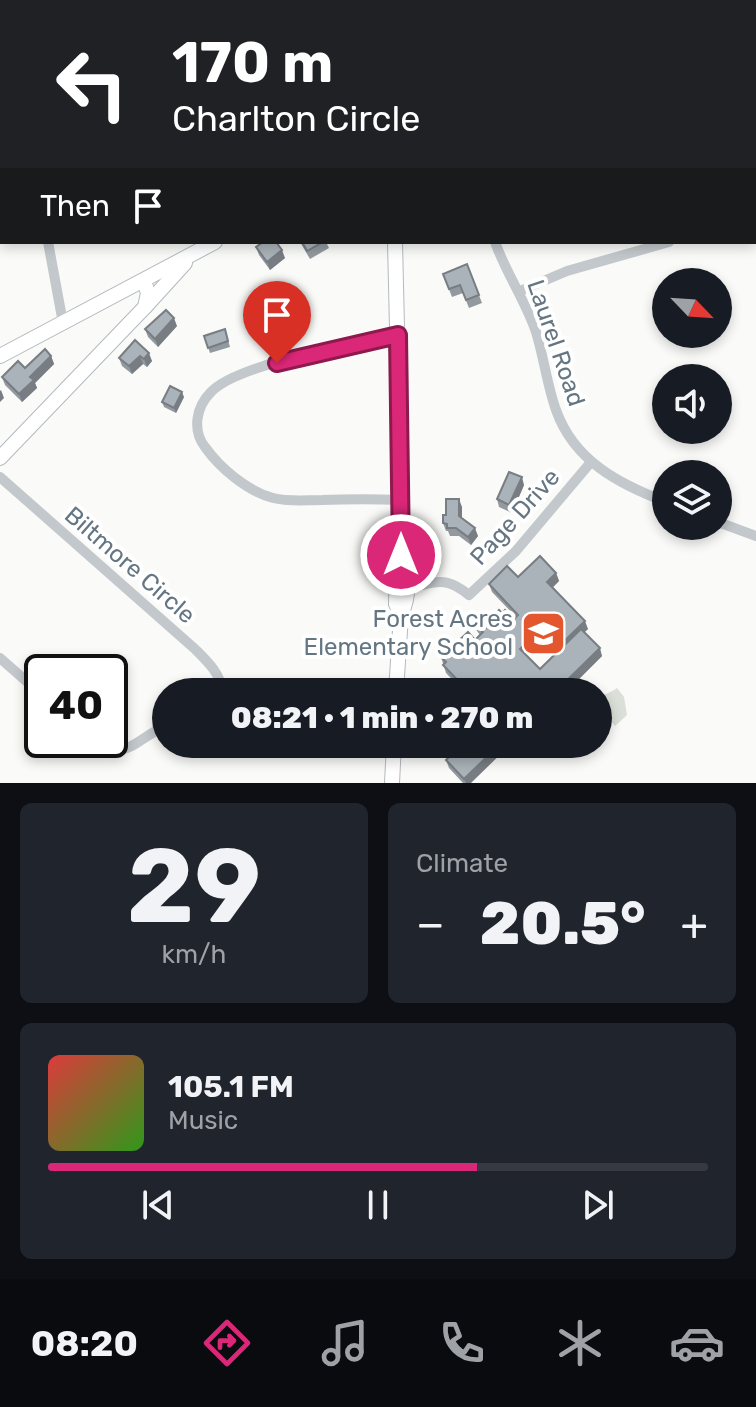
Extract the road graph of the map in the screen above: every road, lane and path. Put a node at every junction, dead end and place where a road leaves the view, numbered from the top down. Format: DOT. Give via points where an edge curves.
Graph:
graph roads {
  1 [pos="48,244"];
  2 [pos="211,244"];
  3 [pos="395,244"];
  4 [pos="496,244"];
  5 [pos="662,244"];
  6 [pos="190,256"];
  7 [pos="144,281"];
  8 [pos="520,291"];
  9 [pos="145,307"];
  10 [pos="63,323"];
  11 [pos="398,335"];
  12 [pos="0,356"];
  13 [pos="0,458"];
  14 [pos="591,462"];
  15 [pos="0,477"];
  16 [pos="652,496"];
  17 [pos="401,500"];
  18 [pos="732,527"];
  19 [pos="756,536"];
  20 [pos="401,555"];
  21 [pos="407,576"];
  22 [pos="423,585"];
  23 [pos="406,598"];
  24 [pos="401,615"];
  25 [pos="0,658"];
  26 [pos="219,678"];
  27 [pos="397,678"];
  28 [pos="24,679"];
  29 [pos="152,734"];
  30 [pos="128,747"];
  31 [pos="393,758"];
  32 [pos="392,783"];
  1 -- 10 [label="street"];
  2 -- 6 [label="street"];
  3 -- 11 [label="street"];
  4 -- 8 [label="street, Laurel Road"];
  5 -- 8 [label="street" via="567,271"];
  6 -- 7 [label="street"];
  6 -- 9 [label="street"];
  7 -- 9 [label="street"];
  7 -- 10 [label="street"];
  8 -- 14 [label="street, Laurel Road" via="556,410"];
  9 -- 13 [label="street"];
  10 -- 12 [label="street"];
  11 -- 17 [label="street"];
  11 -- 17 [label="street" via="300,356 225,382 211,392 196,425 211,456 271,498"];
  14 -- 16 [label="street, Laurel Road"];
  14 -- 22 [label="street, Page Drive" via="516,551 469,595 450,582"];
  15 -- 26 [label="street, Biltmore Circle" via="195,649"];
  17 -- 20 [label="street"];
  18 -- 19 [label="street"];
  20 -- 21 [label="street"];
  20 -- 24 [label="street" via="396,604"];
  21 -- 22 [label="street, Page Drive"];
  21 -- 23 [label="street"];
  22 -- 23 [label="street"];
  23 -- 24 [label="street"];
  24 -- 27 [label="street"];
  25 -- 28 [label="street"];
  29 -- 30 [label="street"];
  31 -- 32 [label="street"];
}
